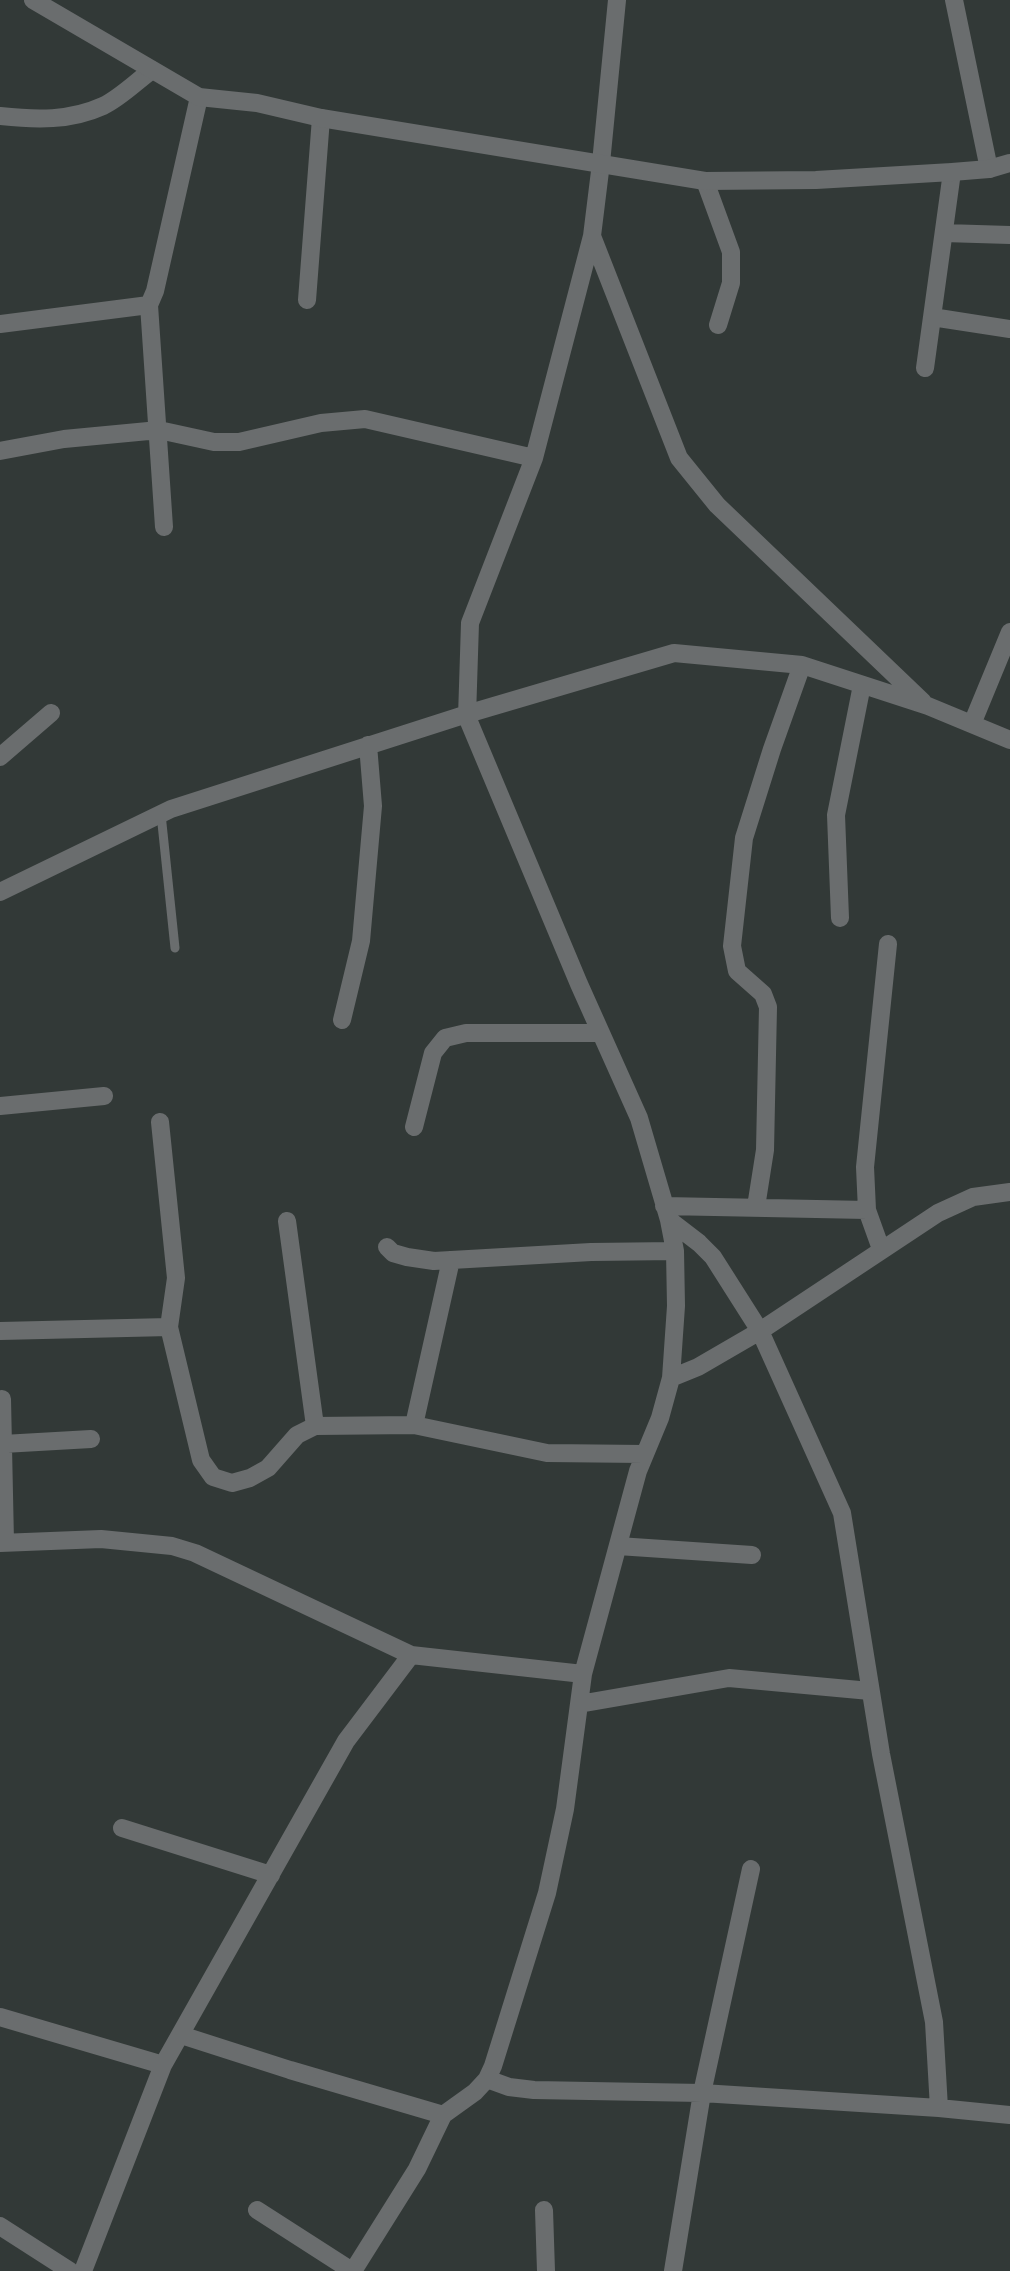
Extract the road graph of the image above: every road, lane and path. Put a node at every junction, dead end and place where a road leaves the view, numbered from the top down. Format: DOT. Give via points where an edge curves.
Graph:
graph roads {
  1 [pos="33,0"];
  2 [pos="617,0"];
  3 [pos="958,1"];
  4 [pos="152,70"];
  5 [pos="199,97"];
  6 [pos="0,116"];
  7 [pos="321,118"];
  8 [pos="601,163"];
  9 [pos="1010,163"];
  10 [pos="989,169"];
  11 [pos="952,172"];
  12 [pos="705,181"];
  13 [pos="944,233"];
  14 [pos="1010,235"];
  15 [pos="592,236"];
  16 [pos="307,300"];
  17 [pos="149,305"];
  18 [pos="932,317"];
  19 [pos="0,324"];
  20 [pos="718,325"];
  21 [pos="1010,329"];
  22 [pos="925,368"];
  23 [pos="159,430"];
  24 [pos="0,451"];
  25 [pos="534,458"];
  26 [pos="164,527"];
  27 [pos="1010,632"];
  28 [pos="802,665"];
  29 [pos="862,685"];
  30 [pos="928,706"];
  31 [pos="51,713"];
  32 [pos="467,713"];
  33 [pos="972,724"];
  34 [pos="1010,740"];
  35 [pos="368,745"];
  36 [pos="0,757"];
  37 [pos="161,814"];
  38 [pos="0,892"];
  39 [pos="840,918"];
  40 [pos="888,944"];
  41 [pos="175,948"];
  42 [pos="342,1020"];
  43 [pos="601,1033"];
  44 [pos="104,1096"];
  45 [pos="0,1106"];
  46 [pos="160,1122"];
  47 [pos="414,1126"];
  48 [pos="1010,1192"];
  49 [pos="756,1208"];
  50 [pos="867,1210"];
  51 [pos="667,1213"];
  52 [pos="287,1221"];
  53 [pos="387,1247"];
  54 [pos="881,1249"];
  55 [pos="675,1251"];
  56 [pos="451,1260"];
  57 [pos="169,1327"];
  58 [pos="0,1331"];
  59 [pos="760,1331"];
  60 [pos="671,1378"];
  61 [pos="2,1399"];
  62 [pos="414,1425"];
  63 [pos="315,1426"];
  64 [pos="91,1439"];
  65 [pos="3,1444"];
  66 [pos="644,1454"];
  67 [pos="3,1542"];
  68 [pos="618,1546"];
  69 [pos="752,1555"];
  70 [pos="411,1655"];
  71 [pos="583,1674"];
  72 [pos="870,1691"];
  73 [pos="579,1704"];
  74 [pos="122,1828"];
  75 [pos="751,1869"];
  76 [pos="271,1875"];
  77 [pos="0,2017"];
  78 [pos="181,2035"];
  79 [pos="163,2065"];
  80 [pos="487,2079"];
  81 [pos="702,2093"];
  82 [pos="939,2108"];
  83 [pos="443,2115"];
  84 [pos="1010,2115"];
  85 [pos="257,2210"];
  86 [pos="544,2210"];
  87 [pos="0,2226"];
  88 [pos="70,2271"];
  89 [pos="83,2271"];
  90 [pos="352,2271"];
  91 [pos="546,2271"];
  92 [pos="673,2271"];
  1 -- 4 [label="street"];
  2 -- 8 [label="street"];
  3 -- 10 [label="street"];
  4 -- 5 [label="street"];
  4 -- 6 [label="street" via="105,106 67,118"];
  5 -- 7 [label="street" via="257,103"];
  5 -- 17 [label="street" via="156,291"];
  7 -- 8 [label="street"];
  7 -- 16 [label="street"];
  8 -- 12 [label="street"];
  8 -- 15 [label="street"];
  9 -- 10 [label="street"];
  10 -- 11 [label="street"];
  11 -- 12 [label="street"];
  11 -- 13 [label="street"];
  12 -- 20 [label="street" via="731,252 731,284"];
  13 -- 14 [label="street"];
  13 -- 18 [label="street"];
  15 -- 25 [label="street"];
  15 -- 30 [label="street" via="679,458 717,505"];
  17 -- 19 [label="street"];
  17 -- 23 [label="street"];
  18 -- 21 [label="street"];
  18 -- 22 [label="street"];
  23 -- 24 [label="street" via="64,439"];
  23 -- 25 [label="street" via="214,442 239,442 321,423 365,419"];
  23 -- 26 [label="street"];
  25 -- 32 [label="street" via="470,623"];
  27 -- 33 [label="street"];
  28 -- 29 [label="street"];
  28 -- 32 [label="street" via="674,653"];
  28 -- 49 [label="street" via="744,838 732,946 737,971 764,994 768,1007 765,1150"];
  29 -- 30 [label="street"];
  29 -- 39 [label="street" via="836,815"];
  30 -- 33 [label="street"];
  31 -- 36 [label="street"];
  32 -- 35 [label="street"];
  32 -- 43 [label="street"];
  33 -- 34 [label="street"];
  35 -- 37 [label="street"];
  35 -- 42 [label="street" via="373,806 361,941"];
  37 -- 38 [label="street"];
  37 -- 41 [label="lane"];
  40 -- 50 [label="street" via="865,1167"];
  43 -- 47 [label="street" via="466,1033 445,1038 433,1054"];
  43 -- 51 [label="street" via="639,1118"];
  44 -- 45 [label="street"];
  46 -- 57 [label="street" via="176,1278"];
  48 -- 54 [label="street" via="973,1197"];
  49 -- 50 [label="street"];
  49 -- 51 [label="street"];
  50 -- 54 [label="street"];
  51 -- 55 [label="street"];
  51 -- 59 [label="street" via="713,1257"];
  52 -- 63 [label="street"];
  53 -- 56 [label="street" via="407,1257"];
  54 -- 59 [label="street"];
  55 -- 56 [label="street"];
  55 -- 60 [label="street"];
  56 -- 62 [label="street"];
  57 -- 58 [label="street"];
  57 -- 63 [label="street" via="201,1460 213,1478 232,1483 250,1478 268,1468 298,1435"];
  59 -- 60 [label="street"];
  59 -- 72 [label="street" via="842,1513"];
  60 -- 66 [label="street"];
  61 -- 65 [label="street"];
  62 -- 63 [label="street"];
  62 -- 66 [label="street" via="547,1453"];
  64 -- 65 [label="street"];
  65 -- 67 [label="street"];
  66 -- 68 [label="street"];
  67 -- 70 [label="street" via="101,1539 173,1546"];
  68 -- 69 [label="street"];
  68 -- 71 [label="street"];
  70 -- 71 [label="street"];
  70 -- 76 [label="street" via="346,1741"];
  71 -- 73 [label="street"];
  72 -- 73 [label="street" via="729,1678"];
  72 -- 82 [label="street" via="934,2022"];
  73 -- 80 [label="street" via="565,1809 547,1893"];
  74 -- 76 [label="street"];
  75 -- 81 [label="street"];
  76 -- 78 [label="street"];
  77 -- 79 [label="street"];
  78 -- 79 [label="street"];
  78 -- 83 [label="street"];
  79 -- 89 [label="street"];
  80 -- 81 [label="street" via="534,2090"];
  80 -- 83 [label="street"];
  81 -- 82 [label="street"];
  81 -- 92 [label="street"];
  82 -- 84 [label="street"];
  83 -- 90 [label="street" via="417,2169"];
  85 -- 90 [label="street"];
  86 -- 91 [label="street"];
  87 -- 88 [label="street"];
}
